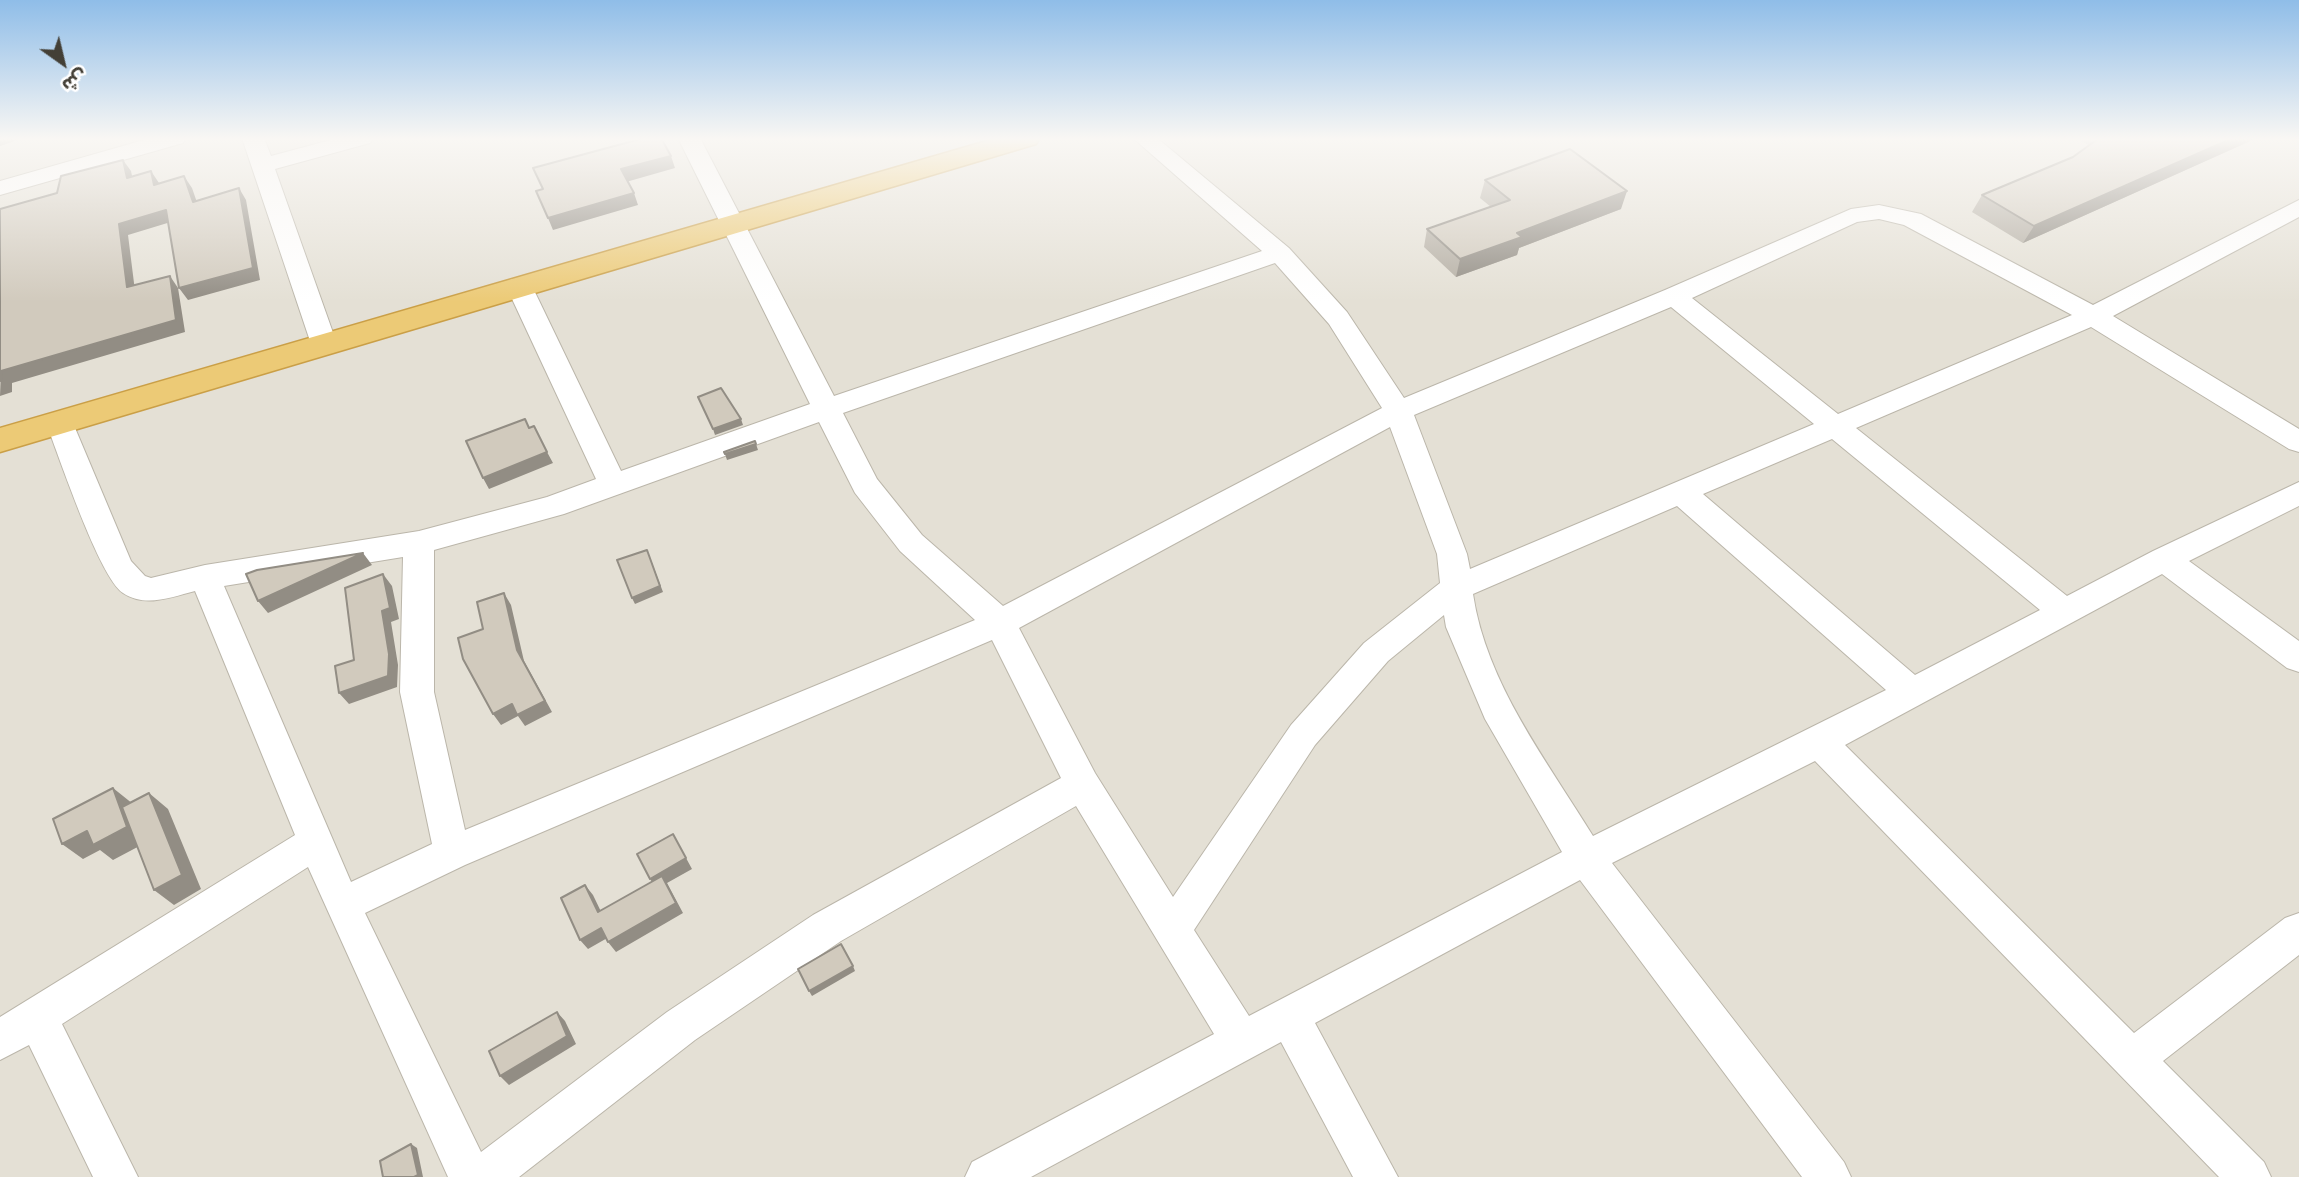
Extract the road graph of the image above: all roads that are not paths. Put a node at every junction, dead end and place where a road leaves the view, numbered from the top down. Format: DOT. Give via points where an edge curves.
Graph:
graph roads {
  1 [pos="273,193"];
  2 [pos="716,193"];
  3 [pos="840,193"];
  4 [pos="1209,193"];
  5 [pos="2299,207"];
  6 [pos="731,225"];
  7 [pos="1280,253"];
  8 [pos="519,286"];
  9 [pos="1674,296"];
  10 [pos="2093,316"];
  11 [pos="324,344"];
  12 [pos="825,409"];
  13 [pos="1398,411"];
  14 [pos="60,422"];
  15 [pos="1832,426"];
  16 [pos="0,440"];
  17 [pos="2299,442"];
  18 [pos="613,485"];
  19 [pos="1681,492"];
  20 [pos="2299,494"];
  21 [pos="419,543"];
  22 [pos="2164,559"];
  23 [pos="205,577"];
  24 [pos="1456,588"];
  25 [pos="2065,612"];
  26 [pos="1000,622"];
  27 [pos="2299,659"];
  28 [pos="1913,692"];
  29 [pos="1819,742"];
  30 [pos="1082,784"];
  31 [pos="316,842"];
  32 [pos="452,853"];
  33 [pos="1586,858"];
  34 [pos="342,905"];
  35 [pos="1172,931"];
  36 [pos="2293,945"];
  37 [pos="1289,1015"];
  38 [pos="38,1018"];
  39 [pos="0,1040"];
  40 [pos="1241,1041"];
  41 [pos="2133,1060"];
  42 [pos="116,1177"];
  43 [pos="470,1177"];
  44 [pos="484,1177"];
  45 [pos="987,1177"];
  46 [pos="1376,1177"];
  47 [pos="1829,1177"];
  48 [pos="2249,1177"];
  1 -- 11 [label="street"];
  2 -- 6 [label="street"];
  3 -- 6 [label="highway"];
  4 -- 7 [label="street"];
  5 -- 10 [label="street"];
  6 -- 8 [label="highway"];
  6 -- 12 [label="street"];
  7 -- 12 [label="street"];
  7 -- 13 [label="street" via="1338,318"];
  8 -- 11 [label="highway"];
  8 -- 18 [label="street"];
  9 -- 10 [label="street" via="1851,216 1879,212 1912,219"];
  9 -- 13 [label="street"];
  9 -- 15 [label="street"];
  10 -- 15 [label="street"];
  10 -- 17 [label="street"];
  11 -- 14 [label="highway"];
  12 -- 18 [label="street"];
  12 -- 26 [label="street" via="865,485 911,543"];
  13 -- 24 [label="street" via="1452,554"];
  13 -- 26 [label="street"];
  14 -- 16 [label="highway"];
  14 -- 23 [label="street" via="118,567 134,585 151,590"];
  15 -- 19 [label="street"];
  15 -- 25 [label="street"];
  18 -- 21 [label="street"];
  19 -- 24 [label="street"];
  19 -- 28 [label="street"];
  20 -- 22 [label="street"];
  21 -- 23 [label="street"];
  21 -- 32 [label="street" via="417,692"];
  22 -- 25 [label="street"];
  22 -- 27 [label="street"];
  23 -- 31 [label="street"];
  24 -- 33 [label="street" via="1462,628 1497,709"];
  24 -- 35 [label="street" via="1376,652 1303,735"];
  25 -- 28 [label="street"];
  26 -- 30 [label="street"];
  26 -- 32 [label="street"];
  28 -- 29 [label="street"];
  29 -- 33 [label="street"];
  29 -- 41 [label="street"];
  30 -- 35 [label="street"];
  30 -- 44 [label="street" via="827,928 681,1026"];
  31 -- 34 [label="street"];
  31 -- 38 [label="street"];
  32 -- 34 [label="street"];
  33 -- 37 [label="street"];
  33 -- 47 [label="street"];
  34 -- 43 [label="street"];
  35 -- 40 [label="street"];
  36 -- 41 [label="street"];
  37 -- 40 [label="street"];
  37 -- 46 [label="street"];
  38 -- 39 [label="street"];
  38 -- 42 [label="street"];
  40 -- 45 [label="street"];
  41 -- 48 [label="street"];
}
